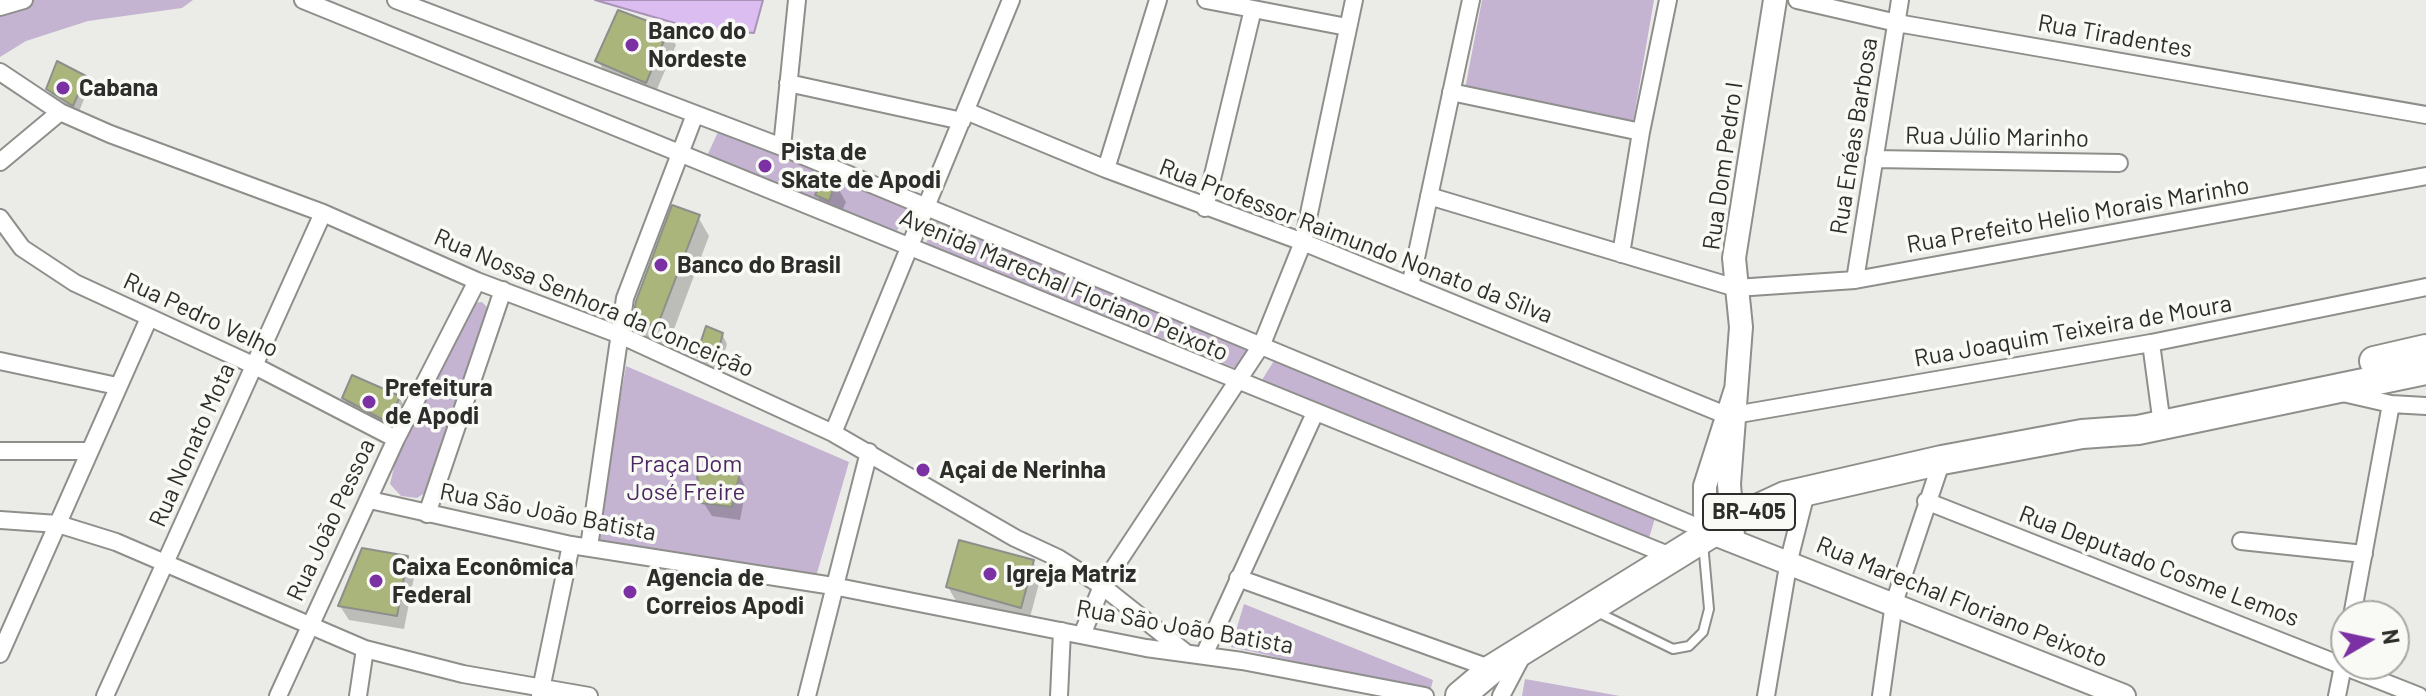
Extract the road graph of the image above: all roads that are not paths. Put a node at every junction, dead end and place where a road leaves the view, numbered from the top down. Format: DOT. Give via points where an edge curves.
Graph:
graph roads {
  1 [pos="24,0"];
  2 [pos="303,0"];
  3 [pos="396,0"];
  4 [pos="797,0"];
  5 [pos="1011,0"];
  6 [pos="1158,0"];
  7 [pos="1206,0"];
  8 [pos="1354,0"];
  9 [pos="1471,0"];
  10 [pos="1668,0"];
  11 [pos="1775,0"];
  12 [pos="1797,0"];
  13 [pos="1900,0"];
  14 [pos="0,7"];
  15 [pos="1253,9"];
  16 [pos="1897,23"];
  17 [pos="1347,27"];
  18 [pos="0,72"];
  19 [pos="788,83"];
  20 [pos="1451,92"];
  21 [pos="60,112"];
  22 [pos="2426,115"];
  23 [pos="964,116"];
  24 [pos="694,117"];
  25 [pos="1641,132"];
  26 [pos="782,147"];
  27 [pos="681,152"];
  28 [pos="1874,159"];
  29 [pos="0,162"];
  30 [pos="2119,163"];
  31 [pos="1106,169"];
  32 [pos="2426,176"];
  33 [pos="1429,196"];
  34 [pos="924,207"];
  35 [pos="1205,208"];
  36 [pos="323,213"];
  37 [pos="0,218"];
  38 [pos="1303,242"];
  39 [pos="909,246"];
  40 [pos="1621,254"];
  41 [pos="1855,280"];
  42 [pos="477,281"];
  43 [pos="1410,286"];
  44 [pos="2426,287"];
  45 [pos="1736,288"];
  46 [pos="503,290"];
  47 [pos="149,318"];
  48 [pos="620,335"];
  49 [pos="2151,343"];
  50 [pos="1262,344"];
  51 [pos="2426,349"];
  52 [pos="0,361"];
  53 [pos="253,365"];
  54 [pos="2426,370"];
  55 [pos="1235,382"];
  56 [pos="117,386"];
  57 [pos="2330,390"];
  58 [pos="2391,404"];
  59 [pos="2426,406"];
  60 [pos="1315,413"];
  61 [pos="1732,416"];
  62 [pos="2160,417"];
  63 [pos="833,433"];
  64 [pos="396,439"];
  65 [pos="0,451"];
  66 [pos="90,451"];
  67 [pos="869,452"];
  68 [pos="1942,460"];
  69 [pos="1807,489"];
  70 [pos="370,500"];
  71 [pos="1926,501"];
  72 [pos="427,514"];
  73 [pos="0,520"];
  74 [pos="58,524"];
  75 [pos="1720,533"];
  76 [pos="2241,541"];
  77 [pos="571,545"];
  78 [pos="589,547"];
  79 [pos="2364,554"];
  80 [pos="1673,557"];
  81 [pos="1789,560"];
  82 [pos="166,563"];
  83 [pos="1238,578"];
  84 [pos="833,586"];
  85 [pos="1102,586"];
  86 [pos="2355,600"];
  87 [pos="1894,603"];
  88 [pos="1591,609"];
  89 [pos="308,627"];
  90 [pos="1062,631"];
  91 [pos="4,633"];
  92 [pos="1082,635"];
  93 [pos="1528,648"];
  94 [pos="365,649"];
  95 [pos="2330,651"];
  96 [pos="1185,652"];
  97 [pos="0,654"];
  98 [pos="1204,655"];
  99 [pos="1492,669"];
  100 [pos="2389,680"];
  101 [pos="540,691"];
  102 [pos="105,696"];
  103 [pos="278,696"];
  104 [pos="358,696"];
  105 [pos="589,696"];
  106 [pos="807,696"];
  107 [pos="1059,696"];
  108 [pos="1425,696"];
  109 [pos="1460,696"];
  110 [pos="1501,696"];
  111 [pos="1766,696"];
  112 [pos="1881,696"];
  113 [pos="2124,696"];
  114 [pos="2419,696"];
  1 -- 14 [label="street"];
  2 -- 27 [label="street, Avenida Marechal Floriano Peixoto"];
  3 -- 24 [label="street, Avenida Marechal Floriano Peixoto"];
  4 -- 19 [label="street"];
  5 -- 23 [label="street"];
  6 -- 31 [label="street"];
  7 -- 15 [label="street"];
  8 -- 17 [label="street"];
  9 -- 20 [label="street"];
  10 -- 25 [label="street"];
  11 -- 45 [label="street, Rua Dom Pedro I" via="1737,225"];
  12 -- 16 [label="street, Rua Tiradentes"];
  13 -- 16 [label="street, Rua Enéas Barbosa"];
  15 -- 17 [label="street"];
  15 -- 35 [label="street"];
  16 -- 22 [label="street, Rua Tiradentes"];
  16 -- 28 [label="street, Rua Enéas Barbosa"];
  17 -- 38 [label="street"];
  18 -- 21 [label="street, Rua Nossa Senhora da Conceição"];
  19 -- 23 [label="street, Rua Professor Raimundo Nonato da Silva"];
  19 -- 26 [label="street"];
  20 -- 25 [label="street"];
  20 -- 33 [label="street"];
  21 -- 29 [label="street"];
  21 -- 36 [label="street, Rua Nossa Senhora da Conceição"];
  23 -- 31 [label="street, Rua Professor Raimundo Nonato da Silva"];
  23 -- 34 [label="street"];
  24 -- 26 [label="street, Avenida Marechal Floriano Peixoto"];
  24 -- 27 [label="street"];
  25 -- 40 [label="street"];
  26 -- 34 [label="street, Avenida Marechal Floriano Peixoto"];
  27 -- 39 [label="street, Avenida Marechal Floriano Peixoto"];
  27 -- 48 [label="street" via="625,298"];
  28 -- 30 [label="street, Rua Júlio Marinho"];
  28 -- 41 [label="street, Rua Enéas Barbosa"];
  31 -- 35 [label="street, Rua Professor Raimundo Nonato da Silva"];
  32 -- 41 [label="street, Rua Prefeito Helio Morais Marinho"];
  33 -- 40 [label="street"];
  33 -- 43 [label="street"];
  34 -- 39 [label="street"];
  34 -- 50 [label="street, Avenida Marechal Floriano Peixoto"];
  35 -- 38 [label="street, Rua Professor Raimundo Nonato da Silva"];
  36 -- 42 [label="street, Rua Nossa Senhora da Conceição"];
  36 -- 53 [label="street, Rua Nonato Mota"];
  37 -- 47 [label="street, Rua Pedro Velho" via="22,248 75,283"];
  38 -- 43 [label="street, Rua Professor Raimundo Nonato da Silva"];
  38 -- 50 [label="street"];
  39 -- 55 [label="street, Avenida Marechal Floriano Peixoto"];
  39 -- 63 [label="street"];
  40 -- 45 [label="street"];
  41 -- 45 [label="street, Rua Prefeito Helio Morais Marinho"];
  42 -- 46 [label="street, Rua Nossa Senhora da Conceição"];
  42 -- 64 [label="street, Rua João Pessoa"];
  43 -- 61 [label="street, Rua Professor Raimundo Nonato da Silva"];
  44 -- 49 [label="street, Rua Joaquim Teixeira de Moura"];
  45 -- 61 [label="street, Rua Dom Pedro I" via="1741,327"];
  46 -- 48 [label="street, Rua Nossa Senhora da Conceição"];
  46 -- 72 [label="street"];
  47 -- 53 [label="street, Rua Pedro Velho"];
  47 -- 56 [label="street"];
  48 -- 63 [label="street, Rua Nossa Senhora da Conceição"];
  48 -- 78 [label="street"];
  49 -- 61 [label="street, Rua Joaquim Teixeira de Moura"];
  49 -- 62 [label="street"];
  50 -- 55 [label="street"];
  50 -- 75 [label="street, Avenida Marechal Floriano Peixoto"];
  51 -- 62 [label="highway, BR-405"];
  52 -- 56 [label="street"];
  53 -- 64 [label="street, Rua Pedro Velho"];
  53 -- 82 [label="street, Rua Nonato Mota"];
  54 -- 57 [label="highway, BR-405"];
  55 -- 60 [label="street, Avenida Marechal Floriano Peixoto"];
  55 -- 85 [label="street"];
  56 -- 66 [label="street"];
  57 -- 58 [label="street"];
  57 -- 62 [label="highway, BR-405"];
  58 -- 59 [label="street"];
  58 -- 79 [label="street"];
  60 -- 80 [label="street, Avenida Marechal Floriano Peixoto"];
  60 -- 83 [label="street"];
  61 -- 75 [label="street, Rua Dom Pedro I" via="1705,486 1705,514"];
  62 -- 68 [label="highway, BR-405" via="2123,432 2082,434"];
  63 -- 67 [label="street, Rua Nossa Senhora da Conceição"];
  64 -- 70 [label="street, Rua João Pessoa"];
  65 -- 66 [label="street"];
  66 -- 74 [label="street"];
  67 -- 84 [label="street"];
  67 -- 85 [label="street, Rua Nossa Senhora da Conceição"];
  68 -- 69 [label="highway, BR-405"];
  68 -- 71 [label="street"];
  69 -- 75 [label="highway, BR-405"];
  69 -- 81 [label="street"];
  70 -- 72 [label="street, Rua São João Batista"];
  70 -- 89 [label="street, Rua João Pessoa"];
  71 -- 87 [label="street"];
  71 -- 95 [label="street, Rua Deputado Cosme Lemos"];
  72 -- 77 [label="street, Rua São João Batista"];
  73 -- 74 [label="street"];
  74 -- 82 [label="street"];
  74 -- 91 [label="street"];
  75 -- 80 [label="highway, BR-405"];
  75 -- 81 [label="street, Rua Marechal Floriano Peixoto"];
  75 -- 88 [label="lane" via="1703,632 1689,646 1673,649"];
  76 -- 79 [label="street"];
  77 -- 78 [label="street, Rua São João Batista"];
  77 -- 101 [label="street"];
  78 -- 84 [label="street, Rua São João Batista"];
  79 -- 86 [label="street"];
  80 -- 88 [label="highway, BR-405"];
  81 -- 87 [label="street, Rua Marechal Floriano Peixoto"];
  81 -- 111 [label="street"];
  82 -- 89 [label="street"];
  82 -- 102 [label="street, Rua Nonato Mota"];
  83 -- 98 [label="street"];
  83 -- 99 [label="street"];
  84 -- 90 [label="street, Rua São João Batista"];
  84 -- 106 [label="street"];
  85 -- 92 [label="street"];
  85 -- 96 [label="street, Rua Nossa Senhora da Conceição"];
  87 -- 112 [label="street"];
  87 -- 113 [label="street, Rua Marechal Floriano Peixoto"];
  88 -- 93 [label="highway, BR-405"];
  89 -- 94 [label="street"];
  89 -- 103 [label="street, Rua João Pessoa"];
  90 -- 92 [label="street, Rua São João Batista"];
  90 -- 107 [label="street"];
  91 -- 97 [label="street"];
  92 -- 96 [label="street, Rua São João Batista"];
  93 -- 99 [label="highway, BR-405"];
  93 -- 110 [label="street"];
  94 -- 101 [label="street"];
  94 -- 104 [label="street"];
  96 -- 98 [label="street, Rua São João Batista"];
  98 -- 108 [label="street, Rua São João Batista"];
  99 -- 109 [label="highway, BR-405"];
  100 -- 114 [label="street, Rua Deputado Cosme Lemos"];
  101 -- 105 [label="street"];
}
